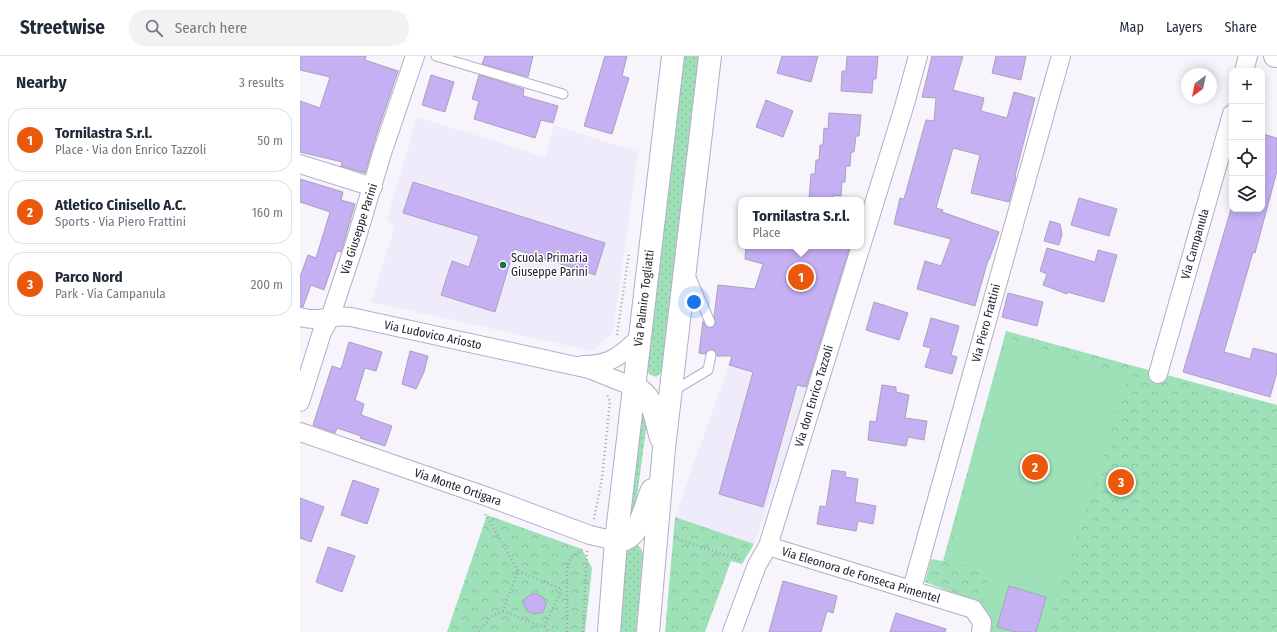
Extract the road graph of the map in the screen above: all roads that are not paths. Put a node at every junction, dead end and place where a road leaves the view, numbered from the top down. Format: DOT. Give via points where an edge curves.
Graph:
graph roads {
  1 [pos="415,56"];
  2 [pos="436,56"];
  3 [pos="673,56"];
  4 [pos="710,56"];
  5 [pos="918,56"];
  6 [pos="1061,56"];
  7 [pos="1248,56"];
  8 [pos="1245,68"];
  9 [pos="563,94"];
  10 [pos="1229,125"];
  11 [pos="300,164"];
  12 [pos="373,187"];
  13 [pos="864,236"];
  14 [pos="860,249"];
  15 [pos="686,265"];
  16 [pos="300,317"];
  17 [pos="330,318"];
  18 [pos="710,322"];
  19 [pos="640,337"];
  20 [pos="711,355"];
  21 [pos="566,365"];
  22 [pos="1158,374"];
  23 [pos="634,387"];
  24 [pos="670,392"];
  25 [pos="300,402"];
  26 [pos="300,432"];
  27 [pos="663,459"];
  28 [pos="616,541"];
  29 [pos="768,546"];
  30 [pos="912,589"];
  31 [pos="609,632"];
  32 [pos="648,632"];
  33 [pos="732,632"];
  34 [pos="981,632"];
  1 -- 12 [label="street, Via Giuseppe Parini"];
  2 -- 9 [label="lane"];
  3 -- 19 [label="street, Via Palmiro Togliatti"];
  4 -- 15 [label="street"];
  5 -- 13 [label="street, Via don Enrico Tazzoli"];
  6 -- 30 [label="street, Via Piero Frattini"];
  7 -- 8 [label="street"];
  10 -- 22 [label="street, Via Campanula"];
  11 -- 12 [label="street"];
  12 -- 17 [label="street, Via Giuseppe Parini"];
  14 -- 29 [label="street, Via don Enrico Tazzoli"];
  15 -- 18 [label="lane"];
  15 -- 24 [label="street"];
  16 -- 17 [label="street, Via Ludovico Ariosto" via="310,320"];
  17 -- 21 [label="street, Via Ludovico Ariosto" via="351,317"];
  17 -- 25 [label="street, Via Giuseppe Parini" via="322,332"];
  19 -- 21 [label="street, Via Ludovico Ariosto" via="623,354 607,363"];
  19 -- 23 [label="street, Via Palmiro Togliatti"];
  20 -- 24 [label="lane" via="708,370"];
  21 -- 23 [label="street, Via Ludovico Ariosto" via="597,372"];
  23 -- 27 [label="street" via="651,403"];
  23 -- 28 [label="street, Via Palmiro Togliatti"];
  24 -- 27 [label="street"];
  26 -- 28 [label="street, Via Monte Ortigara" via="590,535"];
  27 -- 28 [label="street" via="635,530 626,539"];
  27 -- 32 [label="street"];
  28 -- 31 [label="street, Via Palmiro Togliatti"];
  29 -- 30 [label="street, Via Eleonora de Fonseca Pimentel"];
  29 -- 33 [label="street, Via Eleonora de Fonseca Pimentel" via="757,565"];
  30 -- 34 [label="street, Via Eleonora de Fonseca Pimentel" via="973,609 982,622"];
}
